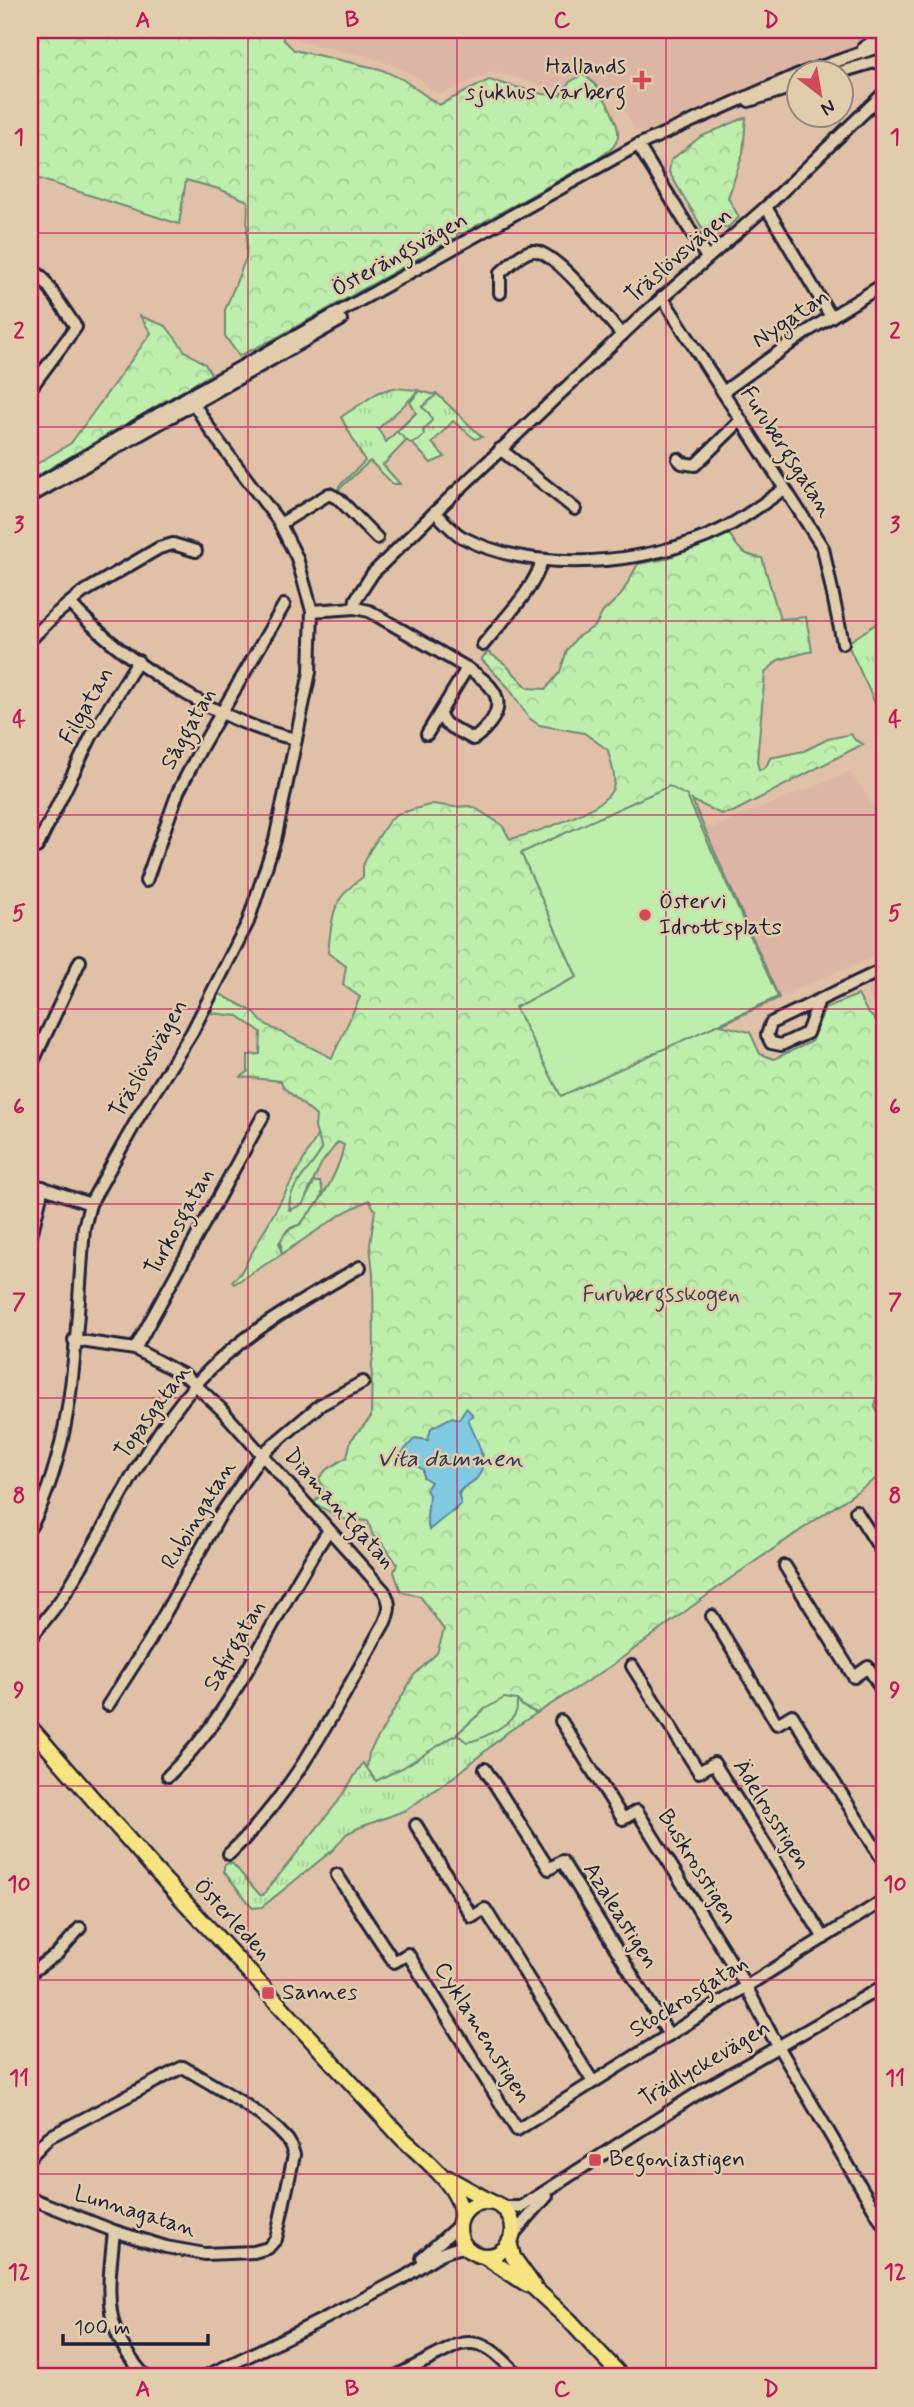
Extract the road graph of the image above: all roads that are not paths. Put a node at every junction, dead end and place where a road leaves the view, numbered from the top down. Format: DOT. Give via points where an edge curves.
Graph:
graph roads {
  1 [pos="884,34"];
  2 [pos="884,45"];
  3 [pos="884,52"];
  4 [pos="853,54"];
  5 [pos="884,59"];
  6 [pos="837,60"];
  7 [pos="855,66"];
  8 [pos="855,67"];
  9 [pos="785,81"];
  10 [pos="785,89"];
  11 [pos="884,93"];
  12 [pos="640,148"];
  13 [pos="766,207"];
  14 [pos="707,258"];
  15 [pos="30,268"];
  16 [pos="884,284"];
  17 [pos="500,293"];
  18 [pos="662,297"];
  19 [pos="831,317"];
  20 [pos="622,335"];
  21 [pos="30,389"];
  22 [pos="723,392"];
  23 [pos="191,400"];
  24 [pos="740,421"];
  25 [pos="500,450"];
  26 [pos="678,458"];
  27 [pos="30,489"];
  28 [pos="784,489"];
  29 [pos="30,497"];
  30 [pos="576,509"];
  31 [pos="435,512"];
  32 [pos="280,524"];
  33 [pos="377,538"];
  34 [pos="196,551"];
  35 [pos="542,560"];
  36 [pos="70,603"];
  37 [pos="284,605"];
  38 [pos="355,608"];
  39 [pos="312,611"];
  40 [pos="30,640"];
  41 [pos="843,643"];
  42 [pos="483,645"];
  43 [pos="138,661"];
  44 [pos="467,668"];
  45 [pos="222,712"];
  46 [pos="439,714"];
  47 [pos="427,734"];
  48 [pos="296,738"];
  49 [pos="37,847"];
  50 [pos="146,881"];
  51 [pos="80,961"];
  52 [pos="884,969"];
  53 [pos="819,1000"];
  54 [pos="30,1068"];
  55 [pos="263,1116"];
  56 [pos="30,1183"];
  57 [pos="43,1187"];
  58 [pos="90,1204"];
  59 [pos="30,1240"];
  60 [pos="359,1268"];
  61 [pos="74,1339"];
  62 [pos="135,1349"];
  63 [pos="363,1382"];
  64 [pos="195,1385"];
  65 [pos="262,1454"];
  66 [pos="856,1511"];
  67 [pos="30,1528"];
  68 [pos="329,1530"];
  69 [pos="884,1555"];
  70 [pos="785,1566"];
  71 [pos="712,1616"];
  72 [pos="34,1634"];
  73 [pos="632,1666"];
  74 [pos="884,1694"];
  75 [pos="108,1704"];
  76 [pos="561,1721"];
  77 [pos="30,1727"];
  78 [pos="485,1769"];
  79 [pos="168,1776"];
  80 [pos="416,1825"];
  81 [pos="229,1854"];
  82 [pos="884,1862"];
  83 [pos="337,1875"];
  84 [pos="884,1900"];
  85 [pos="80,1928"];
  86 [pos="824,1938"];
  87 [pos="30,1973"];
  88 [pos="746,1986"];
  89 [pos="884,1986"];
  90 [pos="669,2035"];
  91 [pos="779,2046"];
  92 [pos="593,2082"];
  93 [pos="517,2130"];
  94 [pos="30,2157"];
  95 [pos="435,2169"];
  96 [pos="553,2188"];
  97 [pos="30,2198"];
  98 [pos="498,2205"];
  99 [pos="460,2221"];
  100 [pos="884,2226"];
  101 [pos="114,2231"];
  102 [pos="510,2240"];
  103 [pos="466,2247"];
  104 [pos="484,2256"];
  105 [pos="384,2287"];
  106 [pos="533,2287"];
  107 [pos="146,2377"];
  108 [pos="204,2377"];
  109 [pos="394,2377"];
  110 [pos="520,2377"];
  111 [pos="622,2377"];
  1 -- 4 [label="street"];
  2 -- 4 [label="street, Österängsvägen"];
  3 -- 7 [label="street"];
  4 -- 6 [label="street, Österängsvägen"];
  5 -- 8 [label="street"];
  9 -- 12 [label="street, Österängsvägen"];
  10 -- 12 [label="street, Österängsvägen"];
  11 -- 13 [label="street, Träslövsvägen"];
  12 -- 14 [label="street"];
  12 -- 23 [label="street, Österängsvägen"];
  13 -- 14 [label="street, Träslövsvägen"];
  13 -- 19 [label="street"];
  14 -- 18 [label="street, Träslövsvägen"];
  15 -- 21 [label="street" via="42,277 76,327"];
  16 -- 19 [label="street, Nygatan"];
  17 -- 20 [label="street" via="500,273 533,251 546,254"];
  18 -- 20 [label="street, Träslövsvägen"];
  18 -- 22 [label="street, Furubergsgatan"];
  19 -- 22 [label="street, Nygatan"];
  20 -- 25 [label="street, Träslövsvägen"];
  22 -- 24 [label="street, Furubergsgatan"];
  23 -- 27 [label="street, Österängsvägen"];
  23 -- 29 [label="street, Österängsvägen"];
  23 -- 32 [label="street, Träslövsvägen"];
  24 -- 26 [label="street" via="695,465"];
  24 -- 28 [label="street, Furubergsgatan"];
  25 -- 30 [label="street"];
  25 -- 31 [label="street, Träslövsvägen"];
  28 -- 35 [label="street" via="723,529 662,551 602,561"];
  28 -- 41 [label="street, Furubergsgatan" via="823,548"];
  31 -- 35 [label="street" via="460,536"];
  31 -- 38 [label="street, Träslövsvägen" via="373,573 356,598"];
  32 -- 33 [label="street" via="329,494"];
  32 -- 39 [label="street, Träslövsvägen" via="297,558"];
  34 -- 36 [label="street" via="167,545"];
  35 -- 42 [label="street" via="528,588"];
  36 -- 40 [label="street"];
  36 -- 43 [label="street"];
  37 -- 45 [label="street, Såggatan"];
  38 -- 39 [label="street"];
  38 -- 44 [label="street" via="369,611"];
  39 -- 48 [label="street, Träslövsvägen" via="310,672"];
  43 -- 45 [label="street"];
  43 -- 49 [label="street, Filgatan" via="92,735"];
  44 -- 46 [label="street"];
  44 -- 46 [label="street" via="485,679 497,698 494,718 473,739 446,724"];
  45 -- 48 [label="street" via="271,733"];
  45 -- 50 [label="street, Såggatan" via="178,792"];
  46 -- 47 [label="street"];
  48 -- 58 [label="street, Träslövsvägen" via="275,840 248,922 192,1032"];
  51 -- 54 [label="street"];
  52 -- 53 [label="street"];
  53 -- 53 [label="street" via="771,1023 767,1035 771,1043 781,1045 807,1033"];
  55 -- 62 [label="street, Turkosgatan"];
  56 -- 57 [label="street"];
  57 -- 58 [label="street"];
  57 -- 59 [label="street"];
  58 -- 61 [label="street, Träslövsvägen"];
  60 -- 64 [label="street, Topasgatan" via="286,1310 233,1349"];
  61 -- 62 [label="street, Diamantgatan"];
  61 -- 67 [label="street, Träslövsvägen" via="65,1430"];
  62 -- 64 [label="street, Diamantgatan"];
  63 -- 65 [label="street, Rubingatan" via="320,1405"];
  64 -- 65 [label="street, Diamantgatan"];
  64 -- 72 [label="street, Topasgatan" via="152,1443 71,1585"];
  65 -- 68 [label="street, Diamantgatan"];
  65 -- 75 [label="street, Rubingatan" via="219,1517"];
  66 -- 69 [label="street"];
  68 -- 79 [label="street, Safirgatan" via="207,1732"];
  68 -- 81 [label="street, Diamantgatan" via="384,1591 389,1613 310,1754"];
  70 -- 74 [label="street" via="854,1677 868,1667"];
  71 -- 82 [label="street" via="777,1724 792,1715"];
  73 -- 86 [label="street, Ädelrosstigen" via="699,1772 714,1763"];
  76 -- 88 [label="street, Buskrosstigen" via="623,1819 637,1811"];
  77 -- 95 [label="main road, Österleden" via="156,1871"];
  78 -- 90 [label="street, Azaleastigen" via="549,1869 562,1861"];
  80 -- 92 [label="street" via="472,1917 485,1909"];
  83 -- 93 [label="street, Cyklamenstigen" via="394,1962 408,1954"];
  84 -- 86 [label="street, Stockrosgatan"];
  85 -- 87 [label="street" via="57,1954"];
  86 -- 88 [label="street, Stockrosgatan"];
  88 -- 90 [label="street, Stockrosgatan"];
  88 -- 91 [label="street"];
  89 -- 91 [label="street, Trädlyckevägen"];
  90 -- 92 [label="street, Stockrosgatan"];
  91 -- 96 [label="street, Trädlyckevägen" via="632,2134"];
  91 -- 100 [label="street"];
  92 -- 93 [label="street, Stockrosgatan"];
  94 -- 101 [label="street, Lunnagatan" via="49,2137 183,2067 262,2118 290,2143 294,2155 279,2233 268,2248 205,2255"];
  95 -- 98 [label="main road, Österleden"];
  95 -- 99 [label="main road, Österleden" via="459,2201"];
  96 -- 98 [label="street, Trädlyckevägen" via="521,2207"];
  96 -- 102 [label="street, Trädlyckevägen"];
  97 -- 101 [label="street, Lunnagatan"];
  98 -- 99 [label="main road, Trädlyckevägen" via="475,2204"];
  98 -- 102 [label="main road" via="512,2223"];
  99 -- 103 [label="main road" via="460,2237"];
  99 -- 105 [label="street, Trädlyckevägen"];
  101 -- 107 [label="street" via="109,2308 131,2362"];
  102 -- 104 [label="main road, Trädlyckevägen" via="496,2253"];
  102 -- 106 [label="main road" via="513,2257"];
  103 -- 104 [label="main road"];
  103 -- 105 [label="street, Trädlyckevägen" via="444,2251"];
  104 -- 106 [label="main road"];
  105 -- 108 [label="street, Trädlyckevägen"];
  106 -- 111 [label="main road"];
  109 -- 110 [label="street" via="466,2343 489,2347"];
}
